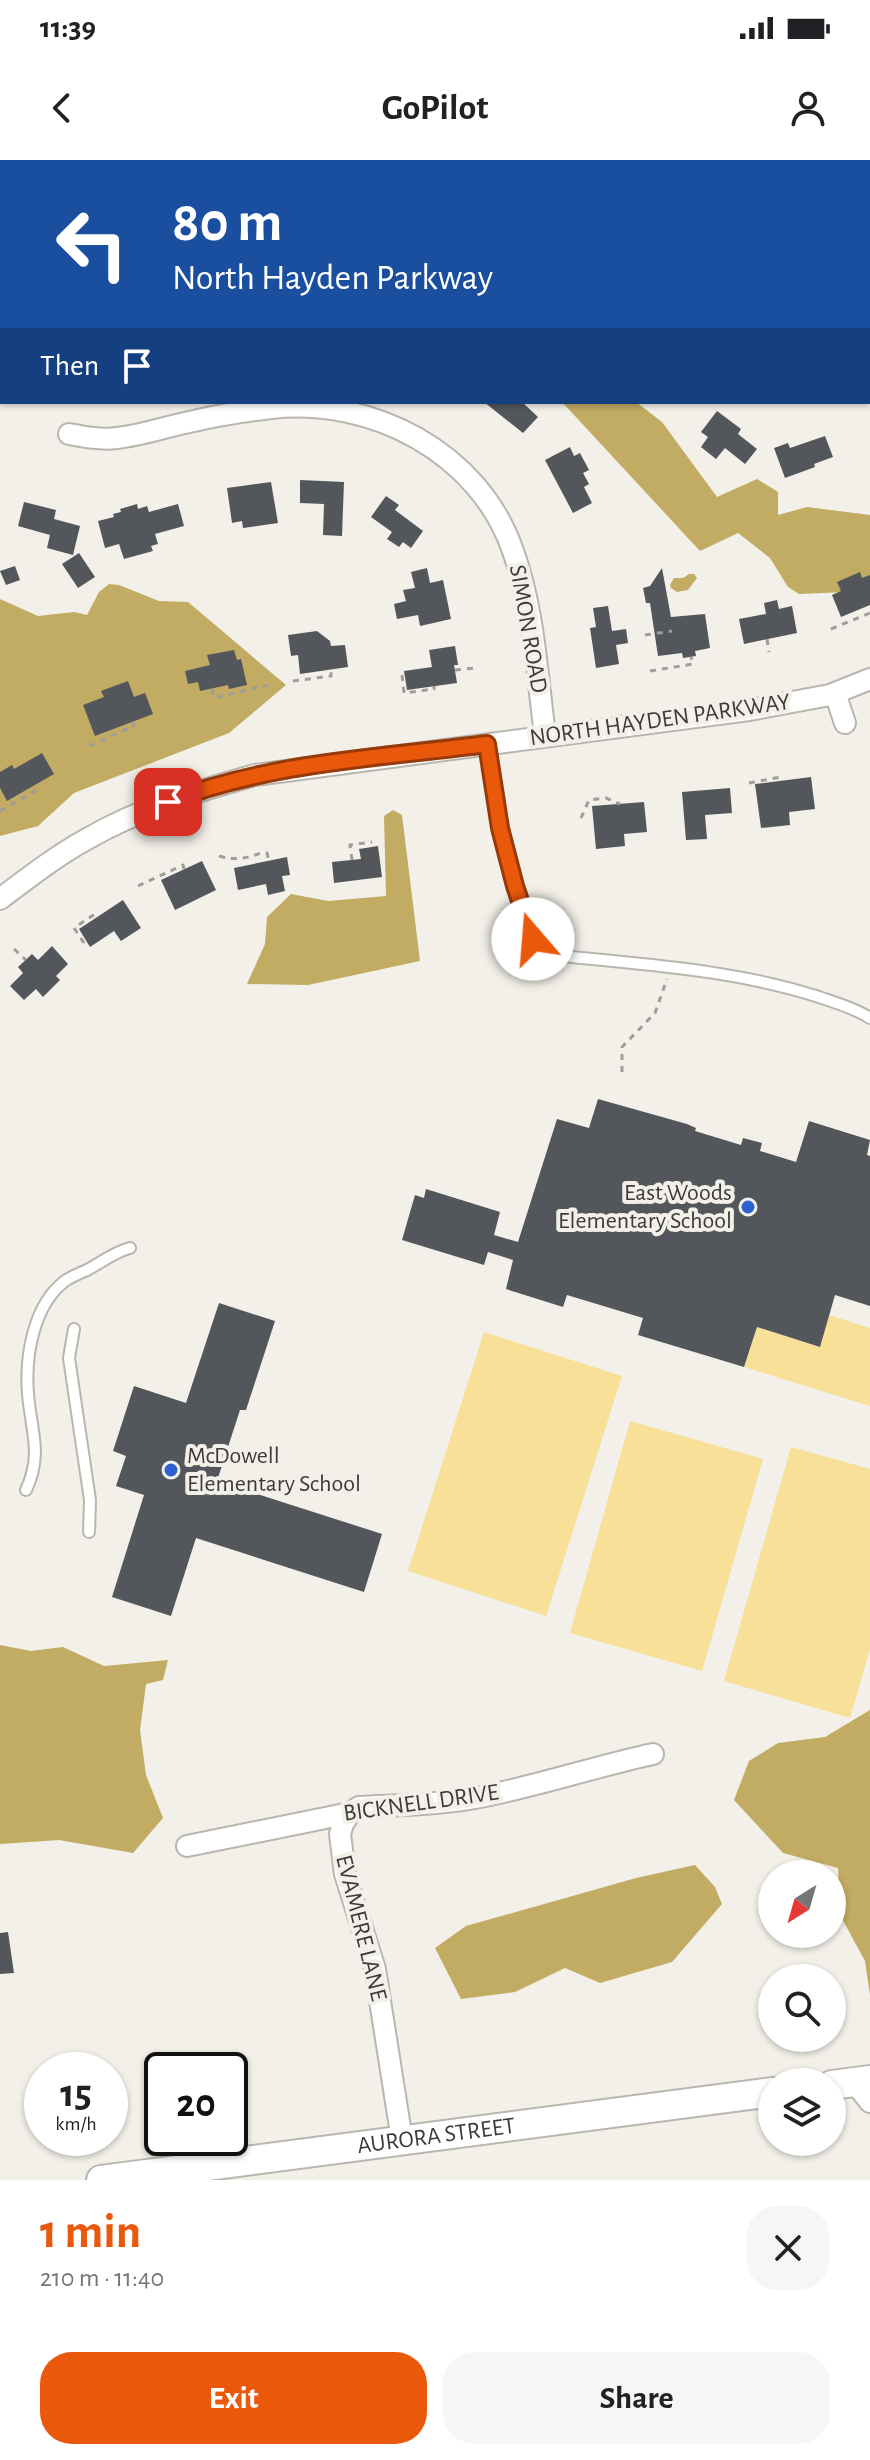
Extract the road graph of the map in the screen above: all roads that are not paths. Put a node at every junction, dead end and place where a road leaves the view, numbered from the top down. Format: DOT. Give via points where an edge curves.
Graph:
graph roads {
  1 [pos="69,434"];
  2 [pos="870,679"];
  3 [pos="835,693"];
  4 [pos="845,723"];
  5 [pos="545,735"];
  6 [pos="487,744"];
  7 [pos="0,899"];
  8 [pos="870,1018"];
  9 [pos="130,1248"];
  10 [pos="74,1329"];
  11 [pos="26,1490"];
  12 [pos="89,1532"];
  13 [pos="653,1754"];
  14 [pos="350,1813"];
  15 [pos="187,1846"];
  16 [pos="758,2094"];
  17 [pos="402,2140"];
  18 [pos="101,2180"];
  1 -- 5 [label="street, SIMON ROAD" via="118,438 196,420 303,406 383,422 433,447 477,488 512,547 525,589"];
  2 -- 3 [label="street, NORTH HAYDEN PARKWAY"];
  3 -- 4 [label="street"];
  3 -- 5 [label="street, NORTH HAYDEN PARKWAY" via="749,710"];
  5 -- 6 [label="street, NORTH HAYDEN PARKWAY"];
  6 -- 7 [label="street, NORTH HAYDEN PARKWAY" via="255,775 196,791 88,838"];
  6 -- 8 [label="lane" via="515,886 533,939 544,951 747,978 795,989"];
  9 -- 11 [label="lane" via="63,1282 42,1308 30,1345 28,1391 36,1451"];
  10 -- 12 [label="lane" via="69,1358 90,1500"];
  13 -- 14 [label="street, BICKNELL DRIVE" via="473,1798 359,1807"];
  14 -- 15 [label="street, BICKNELL DRIVE"];
  14 -- 17 [label="street, EVAMERE LANE" via="340,1834 345,1874 375,1969"];
  16 -- 17 [label="street, AURORA STREET"];
  17 -- 18 [label="street, AURORA STREET"];
}
